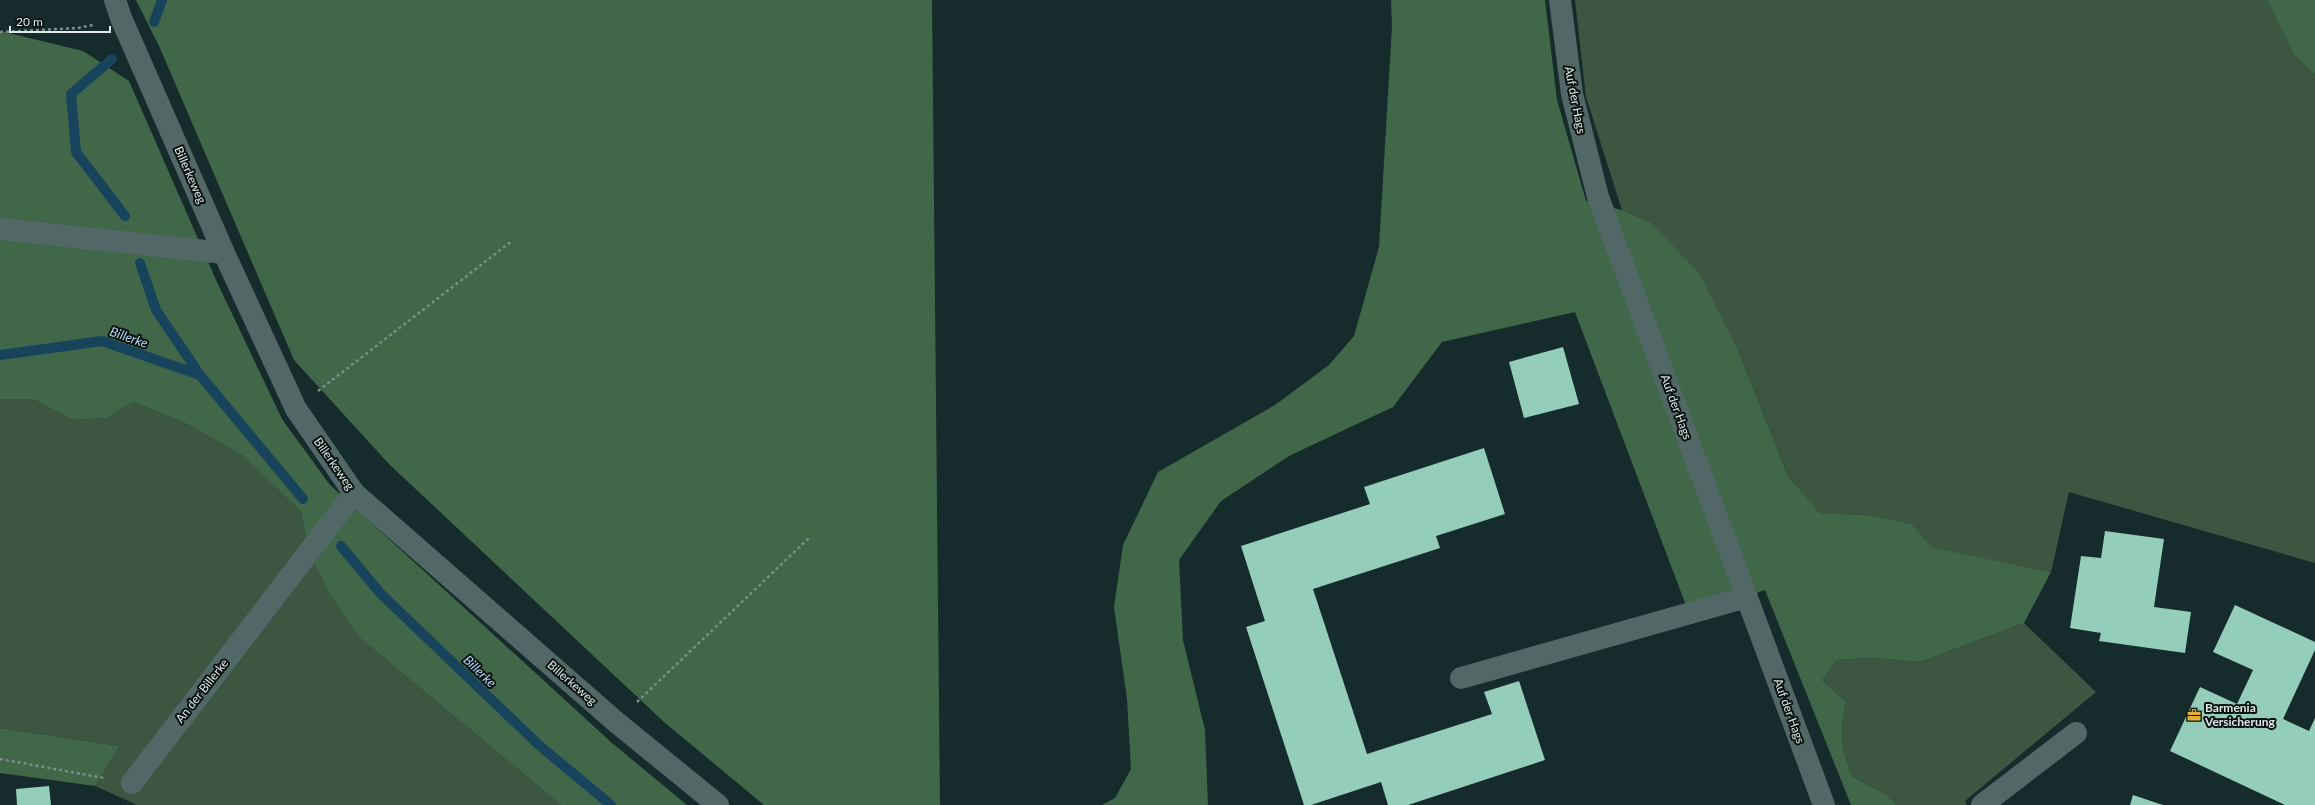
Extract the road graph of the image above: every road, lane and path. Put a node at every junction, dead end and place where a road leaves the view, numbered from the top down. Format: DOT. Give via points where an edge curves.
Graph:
graph roads {
  1 [pos="1560,0"];
  2 [pos="118,9"];
  3 [pos="0,32"];
  4 [pos="0,229"];
  5 [pos="512,240"];
  6 [pos="224,253"];
  7 [pos="296,409"];
  8 [pos="354,493"];
  9 [pos="810,537"];
  10 [pos="1747,597"];
  11 [pos="1461,678"];
  12 [pos="616,722"];
  13 [pos="2076,732"];
  14 [pos="0,759"];
  15 [pos="132,783"];
  16 [pos="718,805"];
  17 [pos="1824,805"];
  18 [pos="1982,805"];
  1 -- 10 [label="street, Auf der Hags" via="1572,94 1598,197"];
  2 -- 3 [label="path" via="78,28"];
  2 -- 6 [label="street, Billerkeweg"];
  4 -- 6 [label="street"];
  5 -- 7 [label="path"];
  6 -- 7 [label="street, Billerkeweg"];
  7 -- 8 [label="street, Billerkeweg"];
  8 -- 12 [label="street, Billerkeweg"];
  8 -- 15 [label="street, An der Billerke"];
  9 -- 12 [label="path"];
  10 -- 11 [label="street"];
  10 -- 17 [label="street, Auf der Hags"];
  12 -- 16 [label="street, Billerkeweg"];
  13 -- 18 [label="street"];
  14 -- 15 [label="path"];
}
